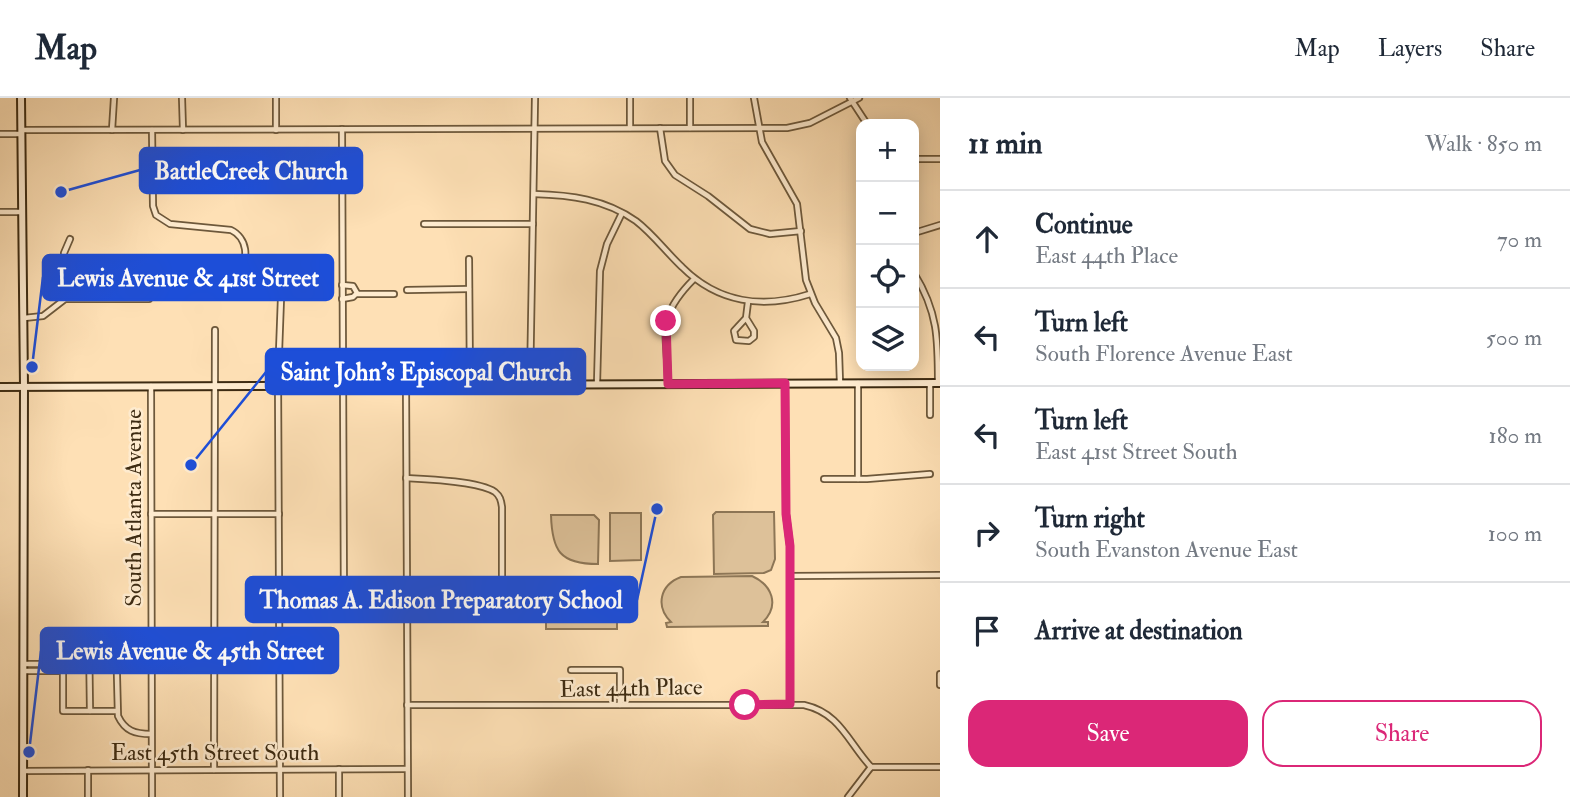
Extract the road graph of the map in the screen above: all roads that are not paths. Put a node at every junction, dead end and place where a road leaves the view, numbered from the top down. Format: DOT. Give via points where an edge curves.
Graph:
graph roads {
  1 [pos="21,98"];
  2 [pos="114,98"];
  3 [pos="182,98"];
  4 [pos="276,98"];
  5 [pos="535,98"];
  6 [pos="629,98"];
  7 [pos="690,98"];
  8 [pos="754,98"];
  9 [pos="859,98"];
  10 [pos="851,100"];
  11 [pos="864,119"];
  12 [pos="534,128"];
  13 [pos="630,128"];
  14 [pos="660,128"];
  15 [pos="690,128"];
  16 [pos="758,128"];
  17 [pos="342,129"];
  18 [pos="112,130"];
  19 [pos="183,130"];
  20 [pos="276,130"];
  21 [pos="152,131"];
  22 [pos="21,132"];
  23 [pos="0,134"];
  24 [pos="919,159"];
  25 [pos="940,159"];
  26 [pos="534,194"];
  27 [pos="0,212"];
  28 [pos="22,212"];
  29 [pos="622,213"];
  30 [pos="424,224"];
  31 [pos="533,225"];
  32 [pos="940,225"];
  33 [pos="801,231"];
  34 [pos="919,231"];
  35 [pos="70,239"];
  36 [pos="469,258"];
  37 [pos="223,274"];
  38 [pos="694,279"];
  39 [pos="919,281"];
  40 [pos="342,285"];
  41 [pos="284,287"];
  42 [pos="469,289"];
  43 [pos="407,290"];
  44 [pos="357,294"];
  45 [pos="394,294"];
  46 [pos="810,294"];
  47 [pos="65,299"];
  48 [pos="149,299"];
  49 [pos="342,299"];
  50 [pos="748,302"];
  51 [pos="24,318"];
  52 [pos="746,318"];
  53 [pos="215,330"];
  54 [pos="939,340"];
  55 [pos="785,383"];
  56 [pos="840,383"];
  57 [pos="858,383"];
  58 [pos="930,383"];
  59 [pos="939,383"];
  60 [pos="530,384"];
  61 [pos="597,384"];
  62 [pos="668,384"];
  63 [pos="406,385"];
  64 [pos="470,385"];
  65 [pos="151,386"];
  66 [pos="215,386"];
  67 [pos="278,386"];
  68 [pos="343,386"];
  69 [pos="0,387"];
  70 [pos="24,387"];
  71 [pos="930,415"];
  72 [pos="930,474"];
  73 [pos="406,478"];
  74 [pos="824,479"];
  75 [pos="858,479"];
  76 [pos="151,514"];
  77 [pos="215,514"];
  78 [pos="279,514"];
  79 [pos="940,575"];
  80 [pos="790,576"];
  81 [pos="344,607"];
  82 [pos="502,607"];
  83 [pos="531,607"];
  84 [pos="279,608"];
  85 [pos="407,608"];
  86 [pos="89,638"];
  87 [pos="63,664"];
  88 [pos="24,667"];
  89 [pos="571,670"];
  90 [pos="63,671"];
  91 [pos="940,674"];
  92 [pos="940,685"];
  93 [pos="790,704"];
  94 [pos="407,705"];
  95 [pos="620,705"];
  96 [pos="116,710"];
  97 [pos="90,711"];
  98 [pos="151,734"];
  99 [pos="871,767"];
  100 [pos="940,767"];
  101 [pos="339,769"];
  102 [pos="408,769"];
  103 [pos="88,770"];
  104 [pos="152,770"];
  105 [pos="280,770"];
  106 [pos="23,771"];
  107 [pos="214,771"];
  108 [pos="23,797"];
  109 [pos="88,797"];
  110 [pos="152,797"];
  111 [pos="280,797"];
  112 [pos="339,797"];
  113 [pos="408,797"];
  114 [pos="848,797"];
  1 -- 22 [label="main road"];
  2 -- 18 [label="street"];
  3 -- 19 [label="street"];
  4 -- 20 [label="street"];
  5 -- 12 [label="street"];
  6 -- 13 [label="street"];
  7 -- 15 [label="street"];
  8 -- 16 [label="street"];
  9 -- 10 [label="street"];
  10 -- 11 [label="street"];
  10 -- 16 [label="street" via="811,122"];
  12 -- 13 [label="street"];
  12 -- 17 [label="street"];
  12 -- 26 [label="street"];
  13 -- 14 [label="street"];
  14 -- 15 [label="street"];
  14 -- 33 [label="street" via="665,161 675,175 750,229 770,234"];
  15 -- 16 [label="street"];
  16 -- 33 [label="street" via="767,154 793,196"];
  17 -- 20 [label="street"];
  17 -- 40 [label="street"];
  18 -- 21 [label="street"];
  18 -- 22 [label="street"];
  19 -- 20 [label="street"];
  19 -- 21 [label="street"];
  21 -- 37 [label="street" via="156,215 170,224 238,233 244,243 242,264 234,273"];
  22 -- 23 [label="street"];
  22 -- 28 [label="main road"];
  24 -- 25 [label="street"];
  26 -- 29 [label="street" via="575,197"];
  26 -- 31 [label="street"];
  27 -- 28 [label="street"];
  28 -- 51 [label="main road"];
  29 -- 38 [label="street" via="654,237"];
  29 -- 61 [label="street" via="600,271"];
  30 -- 31 [label="street"];
  31 -- 60 [label="street"];
  32 -- 34 [label="street"];
  33 -- 46 [label="street"];
  35 -- 47 [label="street" via="64,253"];
  36 -- 42 [label="street"];
  38 -- 50 [label="street"];
  38 -- 62 [label="street" via="674,300 666,321"];
  39 -- 54 [label="street"];
  40 -- 44 [label="street" via="354,286"];
  40 -- 49 [label="street"];
  41 -- 67 [label="street"];
  42 -- 43 [label="street"];
  42 -- 64 [label="street"];
  44 -- 45 [label="street"];
  44 -- 49 [label="street"];
  46 -- 50 [label="street" via="775,303"];
  46 -- 56 [label="street" via="836,338"];
  47 -- 48 [label="street"];
  47 -- 51 [label="street" via="43,316"];
  49 -- 68 [label="street"];
  50 -- 52 [label="street"];
  51 -- 70 [label="main road"];
  52 -- 52 [label="street" via="734,331 736,340 754,337"];
  53 -- 66 [label="street"];
  54 -- 59 [label="street"];
  55 -- 56 [label="main road"];
  55 -- 62 [label="main road"];
  55 -- 80 [label="street"];
  56 -- 57 [label="main road"];
  57 -- 58 [label="main road"];
  57 -- 75 [label="street"];
  58 -- 59 [label="main road"];
  58 -- 71 [label="street"];
  60 -- 61 [label="main road"];
  60 -- 64 [label="main road"];
  61 -- 62 [label="main road"];
  63 -- 64 [label="main road"];
  63 -- 68 [label="main road"];
  63 -- 73 [label="street"];
  65 -- 66 [label="main road"];
  65 -- 70 [label="main road"];
  65 -- 76 [label="street, South Atlanta Avenue"];
  66 -- 67 [label="main road"];
  66 -- 77 [label="street"];
  67 -- 68 [label="main road"];
  67 -- 78 [label="street"];
  68 -- 81 [label="street"];
  69 -- 70 [label="main road"];
  70 -- 88 [label="main road"];
  72 -- 75 [label="street"];
  73 -- 82 [label="street" via="491,489 499,496"];
  73 -- 85 [label="street"];
  74 -- 75 [label="street"];
  76 -- 77 [label="street"];
  76 -- 98 [label="street, South Atlanta Avenue"];
  77 -- 78 [label="street"];
  77 -- 107 [label="street"];
  78 -- 84 [label="street"];
  79 -- 80 [label="street"];
  80 -- 93 [label="street"];
  81 -- 84 [label="street"];
  81 -- 85 [label="street"];
  82 -- 83 [label="street"];
  82 -- 85 [label="street"];
  84 -- 105 [label="street"];
  85 -- 94 [label="street"];
  86 -- 87 [label="street" via="63,638"];
  86 -- 96 [label="street" via="116,638"];
  86 -- 97 [label="street"];
  87 -- 88 [label="street"];
  87 -- 90 [label="street"];
  88 -- 90 [label="street"];
  88 -- 106 [label="main road"];
  89 -- 95 [label="street" via="620,670"];
  90 -- 97 [label="street" via="64,711"];
  91 -- 92 [label="street"];
  93 -- 95 [label="street, East 44th Place"];
  93 -- 99 [label="street, East 44th Place" via="811,706 835,720"];
  94 -- 95 [label="street, East 44th Place"];
  94 -- 102 [label="street"];
  96 -- 97 [label="street"];
  96 -- 98 [label="street" via="131,731"];
  98 -- 104 [label="street, South Atlanta Avenue"];
  99 -- 100 [label="street"];
  99 -- 114 [label="street"];
  101 -- 102 [label="street, East 45th Street South"];
  101 -- 105 [label="street, East 45th Street South"];
  101 -- 112 [label="street"];
  102 -- 113 [label="street"];
  103 -- 104 [label="street, East 45th Street South"];
  103 -- 106 [label="street, East 45th Street South"];
  103 -- 109 [label="street"];
  104 -- 107 [label="street, East 45th Street South"];
  104 -- 110 [label="street, South Atlanta Avenue"];
  105 -- 107 [label="street, East 45th Street South"];
  105 -- 111 [label="street"];
  106 -- 108 [label="main road"];
}
